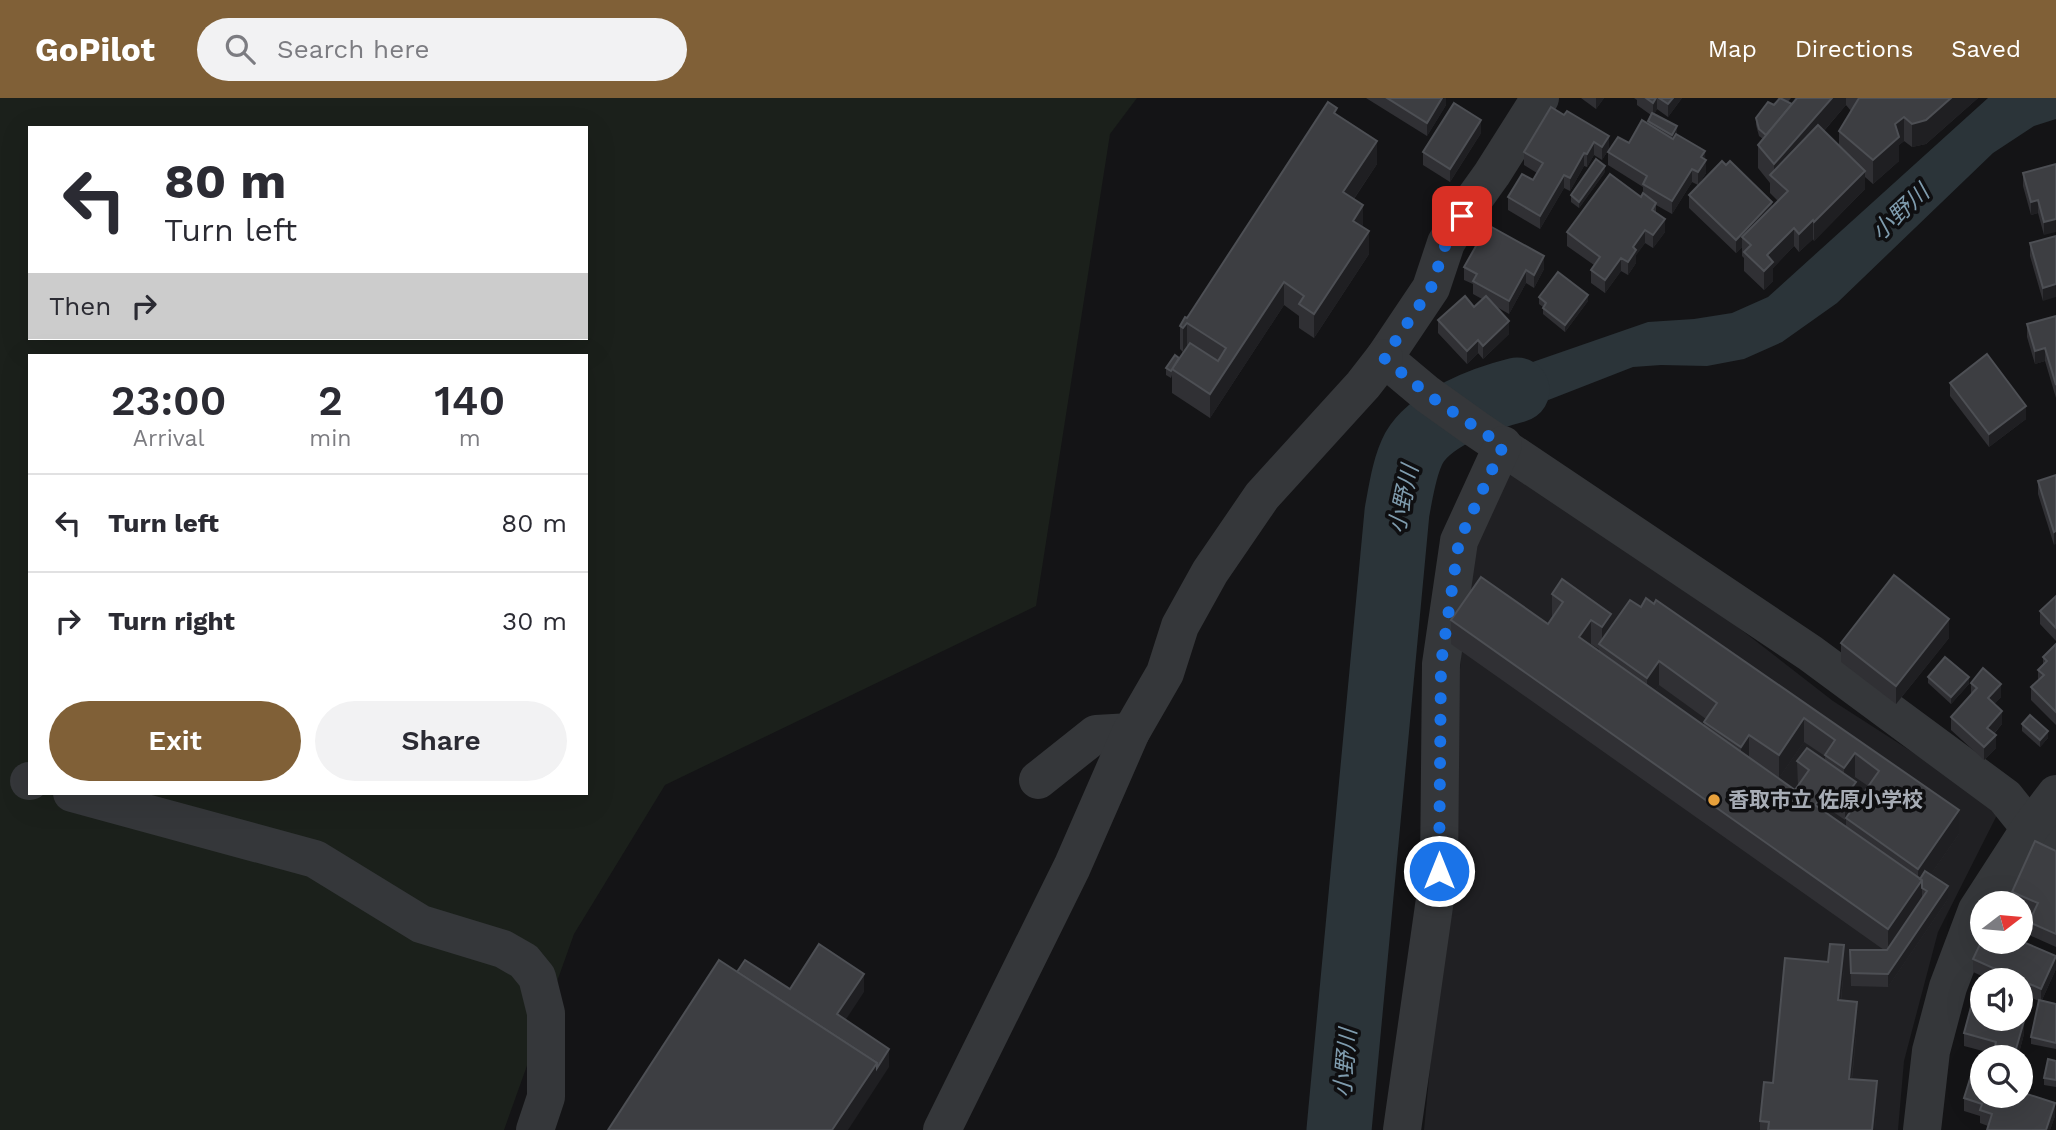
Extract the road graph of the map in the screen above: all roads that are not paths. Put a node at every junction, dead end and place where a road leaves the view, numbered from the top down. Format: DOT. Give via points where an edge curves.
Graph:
graph roads {
  1 [pos="1540,98"];
  2 [pos="1384,358"];
  3 [pos="1489,437"];
  4 [pos="1130,732"];
  5 [pos="1038,780"];
  6 [pos="2056,794"];
  7 [pos="79,795"];
  8 [pos="2043,834"];
  9 [pos="535,1130"];
  10 [pos="942,1130"];
  11 [pos="1402,1130"];
  12 [pos="1922,1130"];
  1 -- 2 [label="street" via="1462,216 1446,243 1431,288"];
  2 -- 3 [label="street"];
  2 -- 4 [label="street" via="1262,496 1210,572 1180,626 1165,673"];
  3 -- 8 [label="street" via="1821,661 2005,797"];
  3 -- 11 [label="street" via="1459,541 1441,664 1439,871"];
  4 -- 5 [label="street" via="1096,734"];
  4 -- 10 [label="street" via="1072,867"];
  6 -- 8 [label="street"];
  7 -- 9 [label="street" via="315,859 421,924 503,949 524,961 537,977 546,1013 546,1097"];
  8 -- 12 [label="street" via="1977,910 1948,986 1930,1058"];
}
